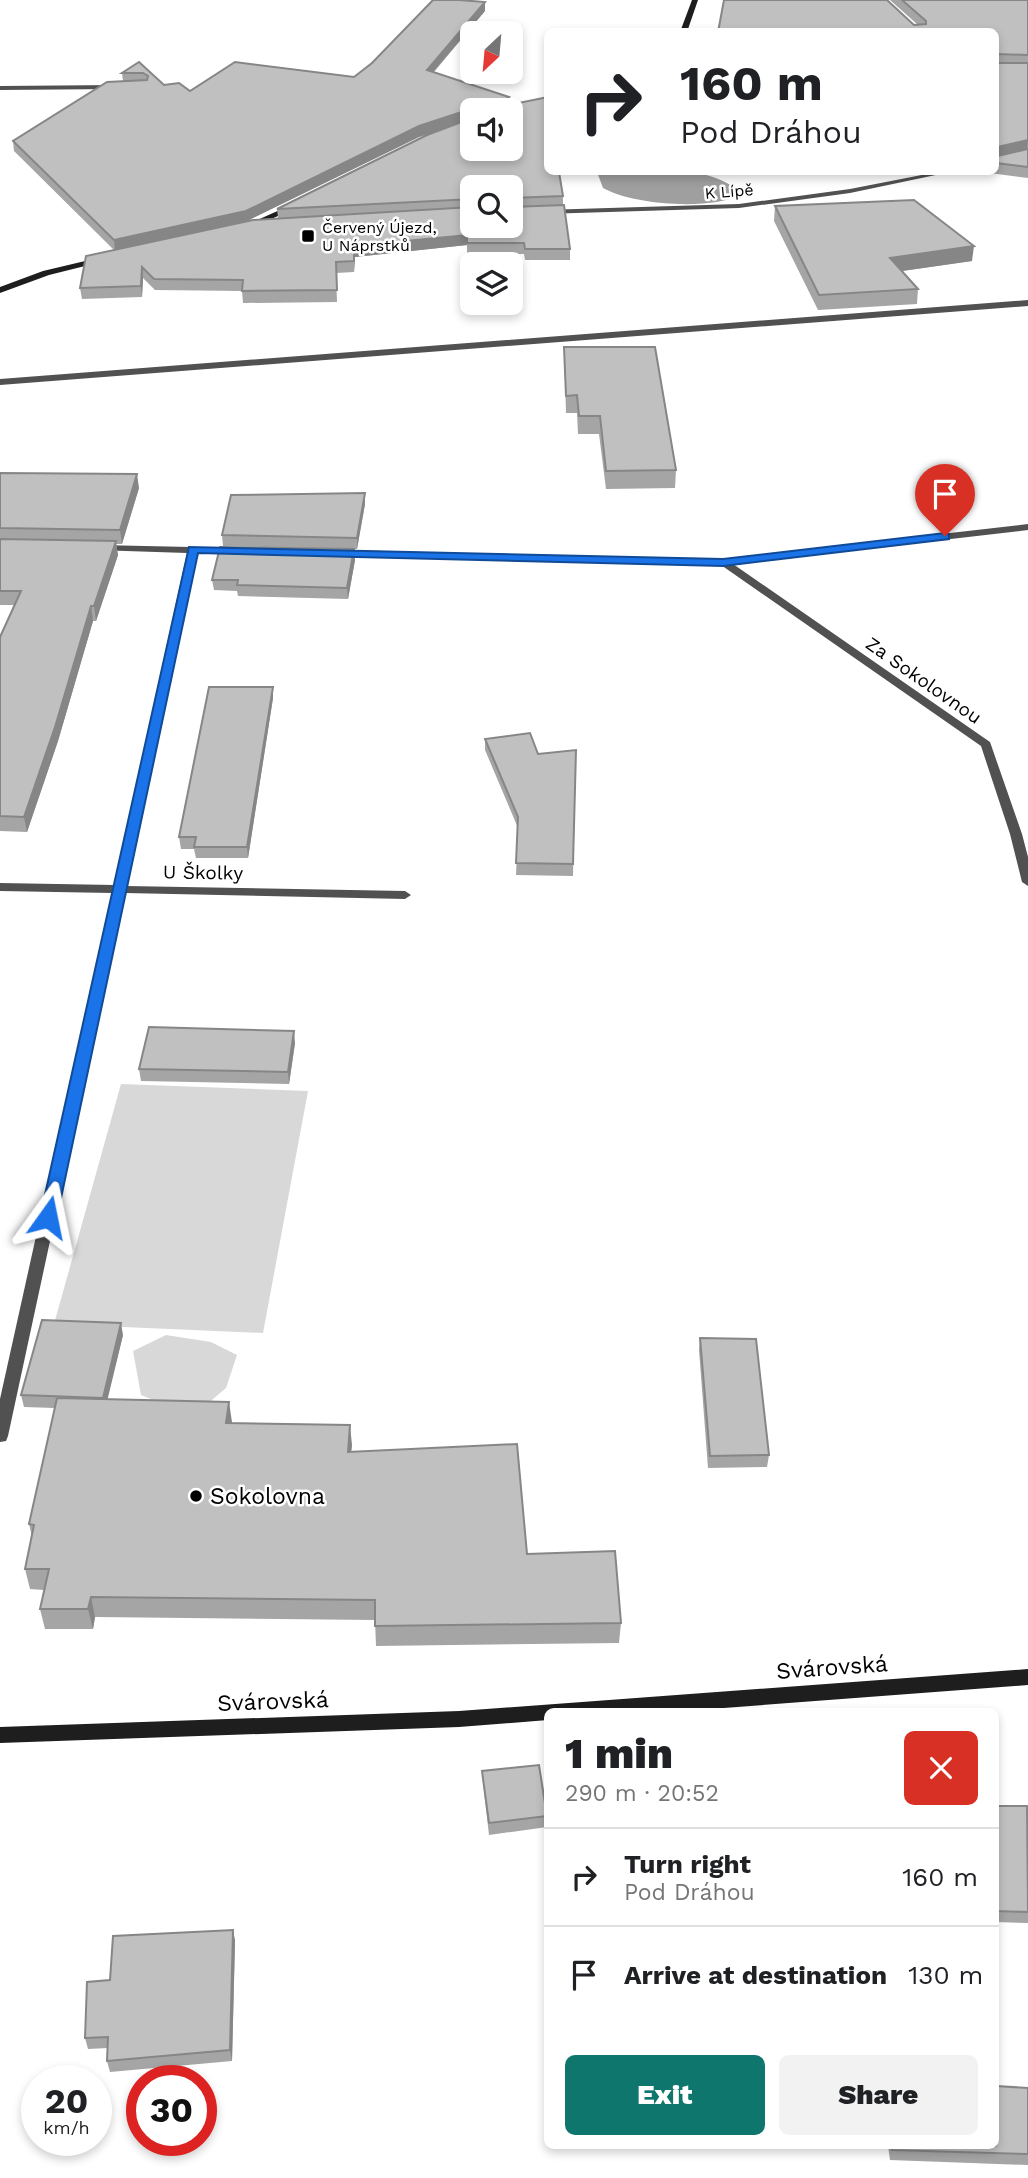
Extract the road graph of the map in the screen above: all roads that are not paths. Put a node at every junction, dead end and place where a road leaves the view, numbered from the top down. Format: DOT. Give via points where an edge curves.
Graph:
graph roads {
  1 [pos="695,0"];
  2 [pos="684,28"];
  3 [pos="130,87"];
  4 [pos="0,88"];
  5 [pos="932,175"];
  6 [pos="300,204"];
  7 [pos="523,213"];
  8 [pos="276,224"];
  9 [pos="250,226"];
  10 [pos="239,229"];
  11 [pos="118,255"];
  12 [pos="0,290"];
  13 [pos="1028,303"];
  14 [pos="0,382"];
  15 [pos="1028,527"];
  16 [pos="83,548"];
  17 [pos="193,550"];
  18 [pos="249,551"];
  19 [pos="319,552"];
  20 [pos="723,562"];
  21 [pos="1028,882"];
  22 [pos="0,887"];
  23 [pos="120,890"];
  24 [pos="405,895"];
  25 [pos="0,1436"];
  26 [pos="1028,1677"];
  27 [pos="609,1708"];
  28 [pos="544,1712"];
  29 [pos="0,1735"];
  1 -- 2 [label="street"];
  3 -- 4 [label="street"];
  5 -- 7 [label="street, K Lípě" via="739,206"];
  6 -- 9 [label="street"];
  8 -- 9 [label="street"];
  9 -- 10 [label="street"];
  11 -- 12 [label="street"];
  13 -- 14 [label="street"];
  15 -- 20 [label="street"];
  16 -- 17 [label="street"];
  17 -- 18 [label="street"];
  17 -- 23 [label="street"];
  19 -- 20 [label="street"];
  20 -- 21 [label="street, Za Sokolovnou" via="986,744"];
  22 -- 23 [label="street, U Školky"];
  23 -- 24 [label="street, U Školky"];
  23 -- 25 [label="street"];
  26 -- 27 [label="street, Svárovská"];
  28 -- 29 [label="street, Svárovská"];
}
